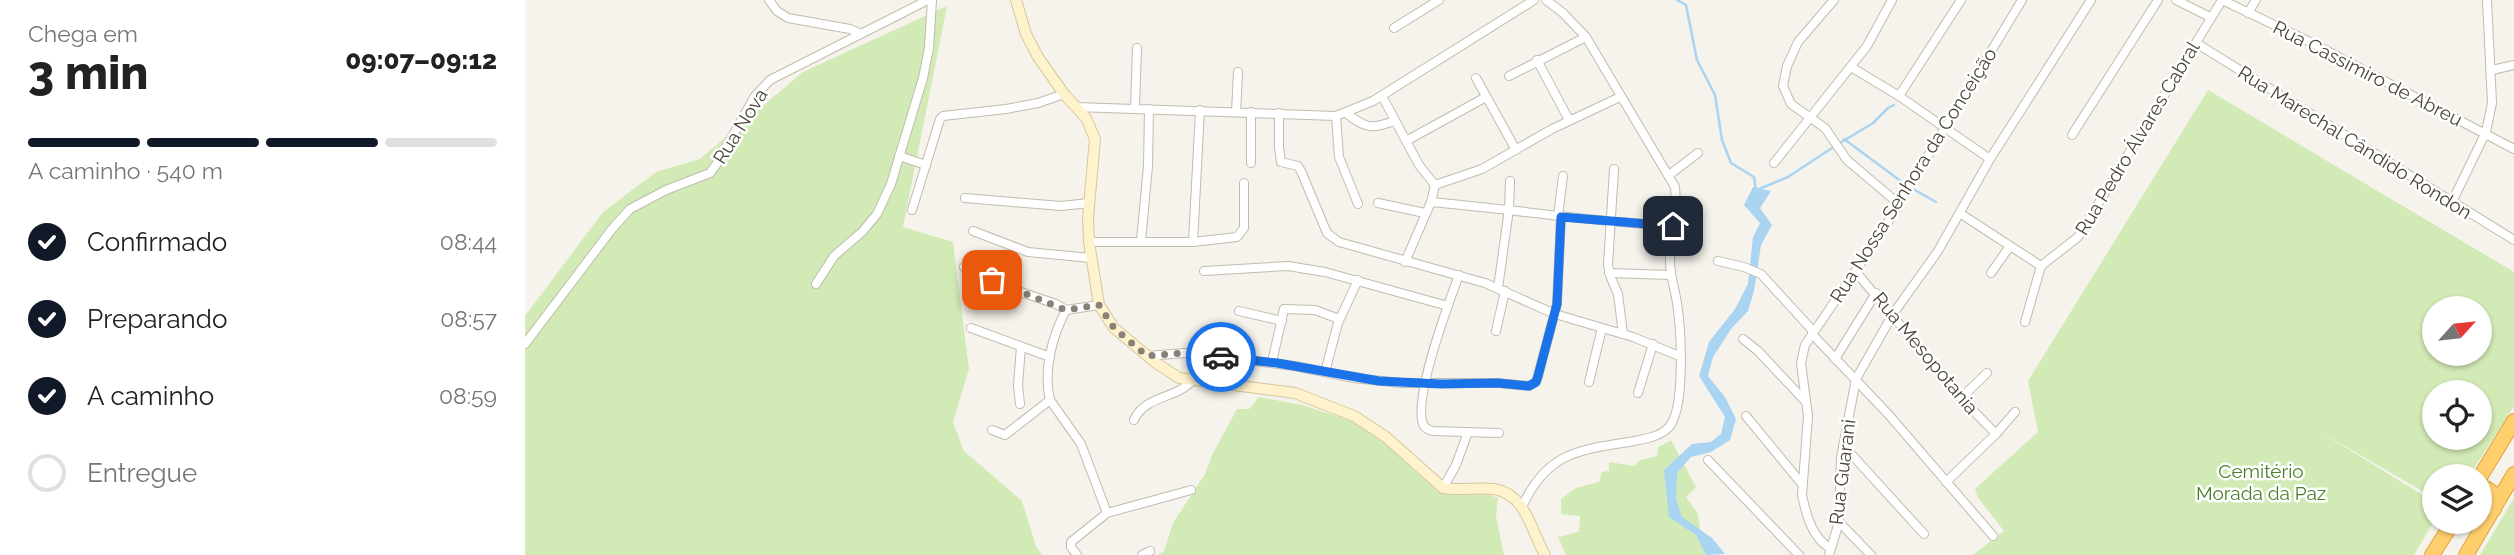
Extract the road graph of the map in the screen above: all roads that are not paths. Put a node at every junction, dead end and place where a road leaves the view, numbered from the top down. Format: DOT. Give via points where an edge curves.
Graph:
graph roads {
  1 [pos="769,0"];
  2 [pos="930,0"];
  3 [pos="1016,0"];
  4 [pos="1439,0"];
  5 [pos="1534,0"];
  6 [pos="1546,0"];
  7 [pos="1834,0"];
  8 [pos="1892,0"];
  9 [pos="1961,0"];
  10 [pos="2022,0"];
  11 [pos="2091,0"];
  12 [pos="2158,0"];
  13 [pos="2176,0"];
  14 [pos="2222,0"];
  15 [pos="2256,0"];
  16 [pos="2487,0"];
  17 [pos="2248,13"];
  18 [pos="2210,17"];
  19 [pos="1394,28"];
  20 [pos="859,33"];
  21 [pos="1586,37"];
  22 [pos="2196,43"];
  23 [pos="1137,48"];
  24 [pos="1537,60"];
  25 [pos="2514,65"];
  26 [pos="1851,67"];
  27 [pos="2492,70"];
  28 [pos="1238,72"];
  29 [pos="1509,76"];
  30 [pos="1476,78"];
  31 [pos="1064,93"];
  32 [pos="1382,96"];
  33 [pos="1899,96"];
  34 [pos="1486,97"];
  35 [pos="1620,97"];
  36 [pos="1076,107"];
  37 [pos="1135,108"];
  38 [pos="1149,109"];
  39 [pos="1200,110"];
  40 [pos="1236,112"];
  41 [pos="1251,113"];
  42 [pos="1279,113"];
  43 [pos="1346,114"];
  44 [pos="1336,116"];
  45 [pos="1811,118"];
  46 [pos="1569,120"];
  47 [pos="1395,121"];
  48 [pos="1946,128"];
  49 [pos="2486,132"];
  50 [pos="2072,135"];
  51 [pos="1406,141"];
  52 [pos="2514,149"];
  53 [pos="1516,150"];
  54 [pos="1698,153"];
  55 [pos="899,156"];
  56 [pos="1990,159"];
  57 [pos="1251,163"];
  58 [pos="1774,163"];
  59 [pos="926,165"];
  60 [pos="1614,169"];
  61 [pos="1669,175"];
  62 [pos="1563,176"];
  63 [pos="1510,180"];
  64 [pos="1244,183"];
  65 [pos="1435,185"];
  66 [pos="965,198"];
  67 [pos="1431,202"];
  68 [pos="2452,202"];
  69 [pos="1089,203"];
  70 [pos="1378,203"];
  71 [pos="1357,204"];
  72 [pos="1899,204"];
  73 [pos="1509,209"];
  74 [pos="912,211"];
  75 [pos="1425,213"];
  76 [pos="1961,214"];
  77 [pos="1560,217"];
  78 [pos="1611,222"];
  79 [pos="1673,226"];
  80 [pos="972,231"];
  81 [pos="2514,240"];
  82 [pos="1089,242"];
  83 [pos="1141,242"];
  84 [pos="1193,242"];
  85 [pos="2010,246"];
  86 [pos="1091,258"];
  87 [pos="1718,261"];
  88 [pos="1405,262"];
  89 [pos="2041,265"];
  90 [pos="964,267"];
  91 [pos="1204,271"];
  92 [pos="1856,272"];
  93 [pos="1609,273"];
  94 [pos="1991,273"];
  95 [pos="1459,275"];
  96 [pos="1671,275"];
  97 [pos="1358,280"];
  98 [pos="816,284"];
  99 [pos="1502,290"];
  100 [pos="1876,293"];
  101 [pos="1099,305"];
  102 [pos="1448,306"];
  103 [pos="1066,310"];
  104 [pos="1239,311"];
  105 [pos="1555,314"];
  106 [pos="1893,314"];
  107 [pos="1339,319"];
  108 [pos="1282,321"];
  109 [pos="2025,323"];
  110 [pos="971,328"];
  111 [pos="1602,328"];
  112 [pos="1496,331"];
  113 [pos="1813,333"];
  114 [pos="1623,334"];
  115 [pos="1743,339"];
  116 [pos="525,344"];
  117 [pos="1653,344"];
  118 [pos="1021,347"];
  119 [pos="1147,356"];
  120 [pos="1679,356"];
  121 [pos="1050,357"];
  122 [pos="1836,359"];
  123 [pos="1272,362"];
  124 [pos="1325,372"];
  125 [pos="1987,373"];
  126 [pos="1856,379"];
  127 [pos="1193,380"];
  128 [pos="1590,382"];
  129 [pos="1425,383"];
  130 [pos="1638,393"];
  131 [pos="1961,398"];
  132 [pos="1050,400"];
  133 [pos="1806,403"];
  134 [pos="1020,404"];
  135 [pos="2015,412"];
  136 [pos="1746,416"];
  137 [pos="1134,420"];
  138 [pos="2514,421"];
  139 [pos="992,430"];
  140 [pos="1468,432"];
  141 [pos="1499,433"];
  142 [pos="1996,433"];
  143 [pos="2500,443"];
  144 [pos="1843,445"];
  145 [pos="1708,460"];
  146 [pos="2488,464"];
  147 [pos="2514,466"];
  148 [pos="2514,474"];
  149 [pos="1945,482"];
  150 [pos="1802,484"];
  151 [pos="1443,488"];
  152 [pos="1191,490"];
  153 [pos="2492,492"];
  154 [pos="1522,507"];
  155 [pos="2494,509"];
  156 [pos="1107,513"];
  157 [pos="1839,522"];
  158 [pos="1924,534"];
  159 [pos="2445,534"];
  160 [pos="1993,536"];
  161 [pos="1830,552"];
  162 [pos="1077,555"];
  163 [pos="1545,555"];
  164 [pos="1799,555"];
  165 [pos="1871,555"];
  166 [pos="2432,555"];
  167 [pos="2466,555"];
  1 -- 20 [label="street" via="788,18"];
  2 -- 20 [label="street, Rua Nova"];
  2 -- 55 [label="street" via="929,48"];
  3 -- 31 [label="street" via="1026,34"];
  4 -- 19 [label="street"];
  5 -- 32 [label="street"];
  6 -- 21 [label="street"];
  7 -- 45 [label="street" via="1798,42 1783,86 1791,104"];
  8 -- 26 [label="street"];
  9 -- 33 [label="street"];
  10 -- 48 [label="street, Rua Nossa Senhora da Conceição"];
  11 -- 56 [label="street, Rua Guarani"];
  12 -- 50 [label="street"];
  13 -- 18 [label="street"];
  14 -- 17 [label="street, Rua Cassimiro de Abreu"];
  14 -- 18 [label="street, Rua Pedro Álvares Cabral"];
  15 -- 17 [label="street"];
  16 -- 27 [label="street"];
  17 -- 49 [label="street, Rua Cassimiro de Abreu"];
  18 -- 22 [label="street, Rua Pedro Álvares Cabral"];
  20 -- 116 [label="street, Rua Nova" via="761,88 710,173 630,209"];
  21 -- 24 [label="street"];
  21 -- 35 [label="street"];
  22 -- 68 [label="street, Rua Marechal Cândido Rondon"];
  22 -- 89 [label="street, Rua Pedro Álvares Cabral" via="2078,237"];
  23 -- 37 [label="street"];
  24 -- 29 [label="street"];
  24 -- 46 [label="street"];
  25 -- 27 [label="street"];
  26 -- 33 [label="street"];
  26 -- 45 [label="street"];
  27 -- 49 [label="street" via="2493,103"];
  28 -- 40 [label="street"];
  30 -- 34 [label="street"];
  31 -- 36 [label="street"];
  31 -- 59 [label="street" via="1038,103 943,116"];
  32 -- 43 [label="street"];
  32 -- 47 [label="street"];
  33 -- 48 [label="street"];
  34 -- 51 [label="street"];
  34 -- 53 [label="street"];
  35 -- 46 [label="street"];
  35 -- 61 [label="street"];
  36 -- 37 [label="street"];
  36 -- 69 [label="street" via="1095,139"];
  37 -- 38 [label="street"];
  38 -- 39 [label="street"];
  38 -- 83 [label="street"];
  39 -- 40 [label="street"];
  39 -- 84 [label="street"];
  40 -- 41 [label="street"];
  41 -- 42 [label="street"];
  41 -- 57 [label="street"];
  42 -- 44 [label="street"];
  42 -- 88 [label="street" via="1281,162 1298,166 1332,239"];
  43 -- 44 [label="street"];
  43 -- 47 [label="street" via="1365,127"];
  44 -- 71 [label="street" via="1339,157"];
  45 -- 58 [label="street"];
  45 -- 72 [label="street" via="1825,128 1847,160"];
  46 -- 53 [label="street"];
  47 -- 51 [label="street"];
  48 -- 56 [label="street"];
  48 -- 72 [label="street, Rua Nossa Senhora da Conceição"];
  49 -- 52 [label="street, Rua Cassimiro de Abreu"];
  49 -- 68 [label="street"];
  51 -- 65 [label="street"];
  53 -- 65 [label="street" via="1468,176"];
  54 -- 61 [label="street"];
  55 -- 59 [label="street"];
  55 -- 98 [label="street" via="877,214 834,256"];
  56 -- 76 [label="street, Rua Guarani"];
  59 -- 74 [label="street"];
  60 -- 78 [label="street"];
  61 -- 79 [label="street" via="1676,199"];
  62 -- 77 [label="street"];
  63 -- 73 [label="street"];
  64 -- 84 [label="street" via="1241,235"];
  65 -- 67 [label="street"];
  66 -- 69 [label="street" via="1047,205"];
  67 -- 73 [label="street"];
  67 -- 75 [label="street"];
  68 -- 81 [label="street, Rua Marechal Cândido Rondon"];
  69 -- 82 [label="street"];
  70 -- 75 [label="street"];
  72 -- 92 [label="street, Rua Nossa Senhora da Conceição"];
  73 -- 77 [label="street"];
  73 -- 99 [label="street"];
  75 -- 88 [label="street"];
  76 -- 85 [label="street"];
  76 -- 106 [label="street, Rua Guarani"];
  77 -- 78 [label="street"];
  77 -- 105 [label="street"];
  78 -- 79 [label="street"];
  78 -- 93 [label="street"];
  79 -- 96 [label="street"];
  80 -- 86 [label="street" via="1028,252"];
  82 -- 83 [label="street"];
  82 -- 86 [label="street"];
  83 -- 84 [label="street"];
  85 -- 89 [label="street"];
  85 -- 94 [label="street"];
  86 -- 101 [label="street"];
  87 -- 113 [label="street" via="1761,274"];
  88 -- 95 [label="street"];
  89 -- 109 [label="street"];
  90 -- 103 [label="street"];
  91 -- 97 [label="street" via="1288,266"];
  92 -- 100 [label="street, Rua Mesopotania"];
  92 -- 113 [label="street, Rua Nossa Senhora da Conceição"];
  93 -- 96 [label="street"];
  93 -- 114 [label="street" via="1620,300"];
  95 -- 99 [label="street"];
  95 -- 102 [label="street"];
  96 -- 120 [label="street"];
  97 -- 102 [label="street"];
  97 -- 107 [label="street"];
  99 -- 105 [label="street"];
  99 -- 112 [label="street"];
  100 -- 106 [label="street, Rua Mesopotania"];
  100 -- 122 [label="street"];
  101 -- 103 [label="street"];
  101 -- 119 [label="street" via="1114,328"];
  102 -- 129 [label="street"];
  103 -- 121 [label="street"];
  104 -- 108 [label="street"];
  105 -- 111 [label="street"];
  105 -- 129 [label="street" via="1536,382 1529,386"];
  106 -- 126 [label="street, Rua Guarani"];
  106 -- 131 [label="street, Rua Mesopotania"];
  107 -- 108 [label="street" via="1286,308"];
  107 -- 124 [label="street"];
  108 -- 123 [label="street"];
  110 -- 118 [label="street"];
  111 -- 114 [label="street"];
  111 -- 128 [label="street"];
  113 -- 122 [label="street"];
  113 -- 133 [label="street, Rua Nossa Senhora da Conceição" via="1801,363"];
  114 -- 117 [label="street"];
  115 -- 133 [label="street"];
  117 -- 120 [label="street"];
  117 -- 130 [label="street"];
  118 -- 121 [label="street"];
  118 -- 134 [label="street"];
  119 -- 123 [label="street" via="1185,353"];
  119 -- 127 [label="street" via="1179,378"];
  120 -- 154 [label="street" via="1678,412 1670,426 1646,439 1594,447 1557,460 1534,485"];
  121 -- 132 [label="street"];
  122 -- 126 [label="street"];
  123 -- 124 [label="street"];
  124 -- 129 [label="street"];
  125 -- 131 [label="street"];
  126 -- 144 [label="street, Rua Guarani"];
  126 -- 149 [label="street"];
  127 -- 137 [label="street" via="1184,390 1143,406"];
  127 -- 151 [label="street" via="1295,393 1345,412 1381,433"];
  129 -- 140 [label="street" via="1425,426 1433,431"];
  131 -- 142 [label="street, Rua Mesopotania"];
  132 -- 139 [label="street" via="1005,435"];
  132 -- 156 [label="street" via="1081,444"];
  133 -- 150 [label="street, Rua Nossa Senhora da Conceição"];
  135 -- 142 [label="street"];
  136 -- 150 [label="street"];
  138 -- 143 [label="highway"];
  140 -- 141 [label="street"];
  140 -- 151 [label="street"];
  142 -- 149 [label="street"];
  143 -- 146 [label="highway"];
  143 -- 147 [label="highway" via="2502,463"];
  144 -- 157 [label="street, Rua Guarani"];
  144 -- 158 [label="street"];
  145 -- 164 [label="street"];
  148 -- 155 [label="highway"];
  149 -- 160 [label="street"];
  150 -- 161 [label="street, Rua Nossa Senhora da Conceição" via="1804,507"];
  151 -- 154 [label="street" via="1496,489"];
  152 -- 156 [label="street"];
  153 -- 155 [label="highway"];
  154 -- 163 [label="street"];
  155 -- 167 [label="highway"];
  156 -- 162 [label="street" via="1071,542"];
  157 -- 161 [label="street, Rua Guarani"];
  157 -- 165 [label="street"];
  159 -- 166 [label="highway"];
}
